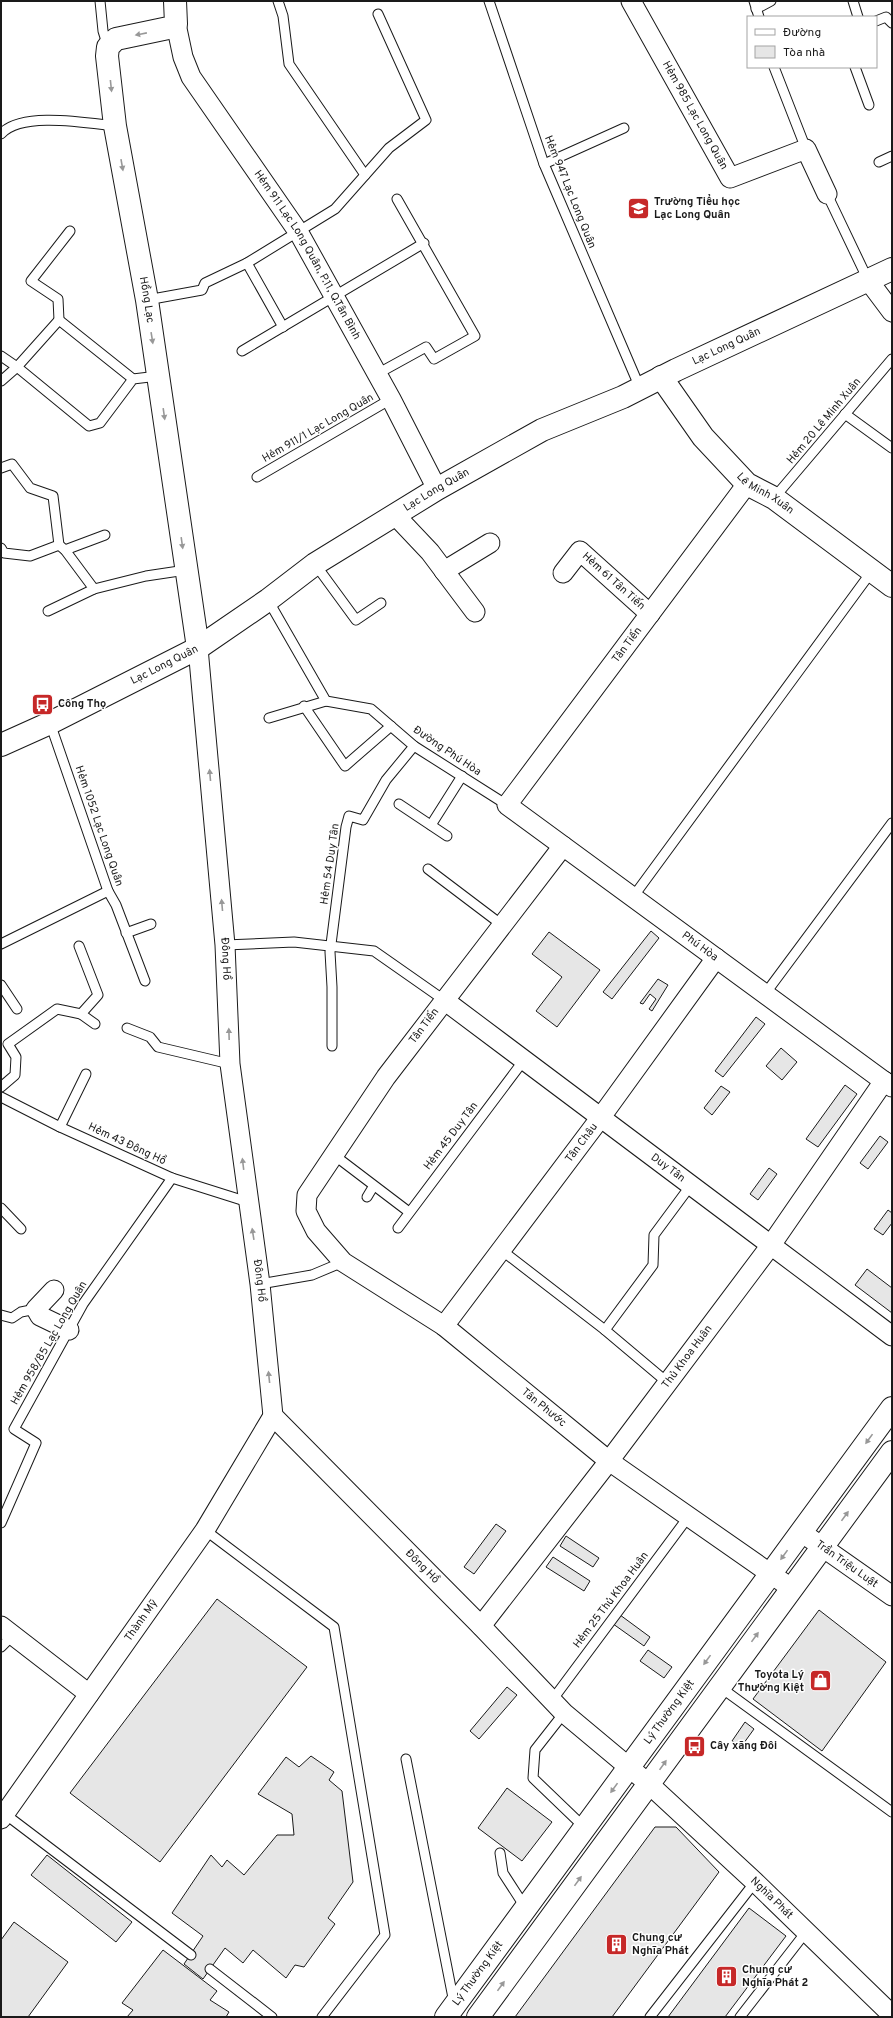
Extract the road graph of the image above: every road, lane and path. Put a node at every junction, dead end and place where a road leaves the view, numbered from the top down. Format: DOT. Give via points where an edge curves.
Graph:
graph roads {
  1 [pos="100,1"];
  2 [pos="175,1"];
  3 [pos="278,1"];
  4 [pos="490,1"];
  5 [pos="631,1"];
  6 [pos="771,1"];
  7 [pos="853,1"];
  8 [pos="756,9"];
  9 [pos="378,14"];
  10 [pos="858,16"];
  11 [pos="890,18"];
  12 [pos="877,22"];
  13 [pos="176,24"];
  14 [pos="108,47"];
  15 [pos="774,68"];
  16 [pos="855,68"];
  17 [pos="869,105"];
  18 [pos="115,126"];
  19 [pos="624,128"];
  20 [pos="2,130"];
  21 [pos="806,149"];
  22 [pos="892,156"];
  23 [pos="879,162"];
  24 [pos="544,164"];
  25 [pos="365,175"];
  26 [pos="827,194"];
  27 [pos="397,199"];
  28 [pos="70,231"];
  29 [pos="299,233"];
  30 [pos="424,243"];
  31 [pos="247,262"];
  32 [pos="892,269"];
  33 [pos="868,280"];
  34 [pos="334,297"];
  35 [pos="147,300"];
  36 [pos="892,312"];
  37 [pos="59,320"];
  38 [pos="283,327"];
  39 [pos="242,351"];
  40 [pos="1,356"];
  41 [pos="892,359"];
  42 [pos="17,367"];
  43 [pos="377,374"];
  44 [pos="158,376"];
  45 [pos="661,377"];
  46 [pos="132,379"];
  47 [pos="1,381"];
  48 [pos="640,388"];
  49 [pos="391,399"];
  50 [pos="845,414"];
  51 [pos="892,448"];
  52 [pos="1,468"];
  53 [pos="257,477"];
  54 [pos="747,484"];
  55 [pos="437,489"];
  56 [pos="774,498"];
  57 [pos="395,516"];
  58 [pos="105,535"];
  59 [pos="490,543"];
  60 [pos="1,548"];
  61 [pos="62,548"];
  62 [pos="315,564"];
  63 [pos="186,570"];
  64 [pos="444,571"];
  65 [pos="872,571"];
  66 [pos="564,573"];
  67 [pos="892,586"];
  68 [pos="94,589"];
  69 [pos="268,600"];
  70 [pos="381,603"];
  71 [pos="48,611"];
  72 [pos="475,612"];
  73 [pos="650,614"];
  74 [pos="198,648"];
  75 [pos="326,701"];
  76 [pos="304,706"];
  77 [pos="269,718"];
  78 [pos="50,723"];
  79 [pos="391,726"];
  80 [pos="1,745"];
  81 [pos="414,746"];
  82 [pos="462,776"];
  83 [pos="399,804"];
  84 [pos="507,805"];
  85 [pos="892,823"];
  86 [pos="431,826"];
  87 [pos="447,836"];
  88 [pos="563,846"];
  89 [pos="428,869"];
  90 [pos="108,891"];
  91 [pos="633,897"];
  92 [pos="151,924"];
  93 [pos="502,925"];
  94 [pos="126,933"];
  95 [pos="1,944"];
  96 [pos="225,944"];
  97 [pos="79,946"];
  98 [pos="331,947"];
  99 [pos="716,958"];
  100 [pos="145,981"];
  101 [pos="1,985"];
  102 [pos="765,994"];
  103 [pos="444,1000"];
  104 [pos="17,1009"];
  105 [pos="81,1014"];
  106 [pos="95,1024"];
  107 [pos="127,1028"];
  108 [pos="332,1046"];
  109 [pos="524,1060"];
  110 [pos="230,1064"];
  111 [pos="86,1074"];
  112 [pos="888,1084"];
  113 [pos="1,1087"];
  114 [pos="1,1098"];
  115 [pos="601,1117"];
  116 [pos="60,1127"];
  117 [pos="334,1155"];
  118 [pos="172,1178"];
  119 [pos="691,1185"];
  120 [pos="374,1186"];
  121 [pos="366,1197"];
  122 [pos="248,1202"];
  123 [pos="1,1208"];
  124 [pos="409,1212"];
  125 [pos="309,1216"];
  126 [pos="398,1228"];
  127 [pos="21,1229"];
  128 [pos="770,1245"];
  129 [pos="500,1249"];
  130 [pos="343,1262"];
  131 [pos="260,1284"];
  132 [pos="54,1290"];
  133 [pos="36,1309"];
  134 [pos="1,1315"];
  135 [pos="444,1326"];
  136 [pos="69,1330"];
  137 [pos="605,1330"];
  138 [pos="892,1336"];
  139 [pos="668,1383"];
  140 [pos="892,1408"];
  141 [pos="273,1416"];
  142 [pos="892,1452"];
  143 [pos="609,1461"];
  144 [pos="689,1516"];
  145 [pos="1,1523"];
  146 [pos="205,1530"];
  147 [pos="801,1532"];
  148 [pos="822,1548"];
  149 [pos="772,1573"];
  150 [pos="791,1588"];
  151 [pos="892,1596"];
  152 [pos="481,1626"];
  153 [pos="5,1636"];
  154 [pos="720,1686"];
  155 [pos="89,1694"];
  156 [pos="558,1706"];
  157 [pos="406,1759"];
  158 [pos="629,1768"];
  159 [pos="649,1784"];
  160 [pos="892,1812"];
  161 [pos="3,1816"];
  162 [pos="585,1828"];
  163 [pos="500,1853"];
  164 [pos="755,1882"];
  165 [pos="526,1908"];
  166 [pos="806,1932"];
  167 [pos="191,1954"];
  168 [pos="210,1969"];
  169 [pos="450,2011"];
  170 [pos="892,2015"];
  171 [pos="272,2017"];
  172 [pos="322,2017"];
  173 [pos="478,2017"];
  174 [pos="650,2017"];
  175 [pos="740,2017"];
  1 -- 14 [label="lane" via="103,31"];
  2 -- 13 [label="main road"];
  3 -- 25 [label="lane" via="283,16 289,64"];
  4 -- 24 [label="lane, Hẻm 947 Lạc Long Quân"];
  5 -- 21 [label="street, Hẻm 985 Lạc Long Quân" via="730,178"];
  6 -- 8 [label="lane"];
  7 -- 10 [label="lane"];
  9 -- 25 [label="lane" via="426,120 389,148"];
  11 -- 12 [label="lane"];
  13 -- 14 [label="main road, one-way" via="169,28 116,39"];
  13 -- 29 [label="street, Hẻm 911 Lạc Long Quân, P.11, Q.Tân Bình" via="182,57 191,77"];
  14 -- 18 [label="main road, Hồng Lạc, one-way"];
  15 -- 21 [label="lane"];
  16 -- 17 [label="lane"];
  18 -- 20 [label="lane" via="49,119"];
  18 -- 35 [label="main road, Hồng Lạc, one-way"];
  19 -- 24 [label="lane"];
  21 -- 26 [label="street"];
  22 -- 23 [label="lane"];
  24 -- 48 [label="lane, Hẻm 947 Lạc Long Quân"];
  25 -- 29 [label="lane" via="335,209"];
  26 -- 33 [label="lane"];
  27 -- 30 [label="lane"];
  28 -- 37 [label="lane" via="31,281 58,299"];
  29 -- 31 [label="lane"];
  29 -- 34 [label="street, Hẻm 911 Lạc Long Quân, P.11, Q.Tân Bình"];
  30 -- 34 [label="lane"];
  30 -- 43 [label="lane" via="475,336 434,359 426,347"];
  31 -- 35 [label="lane" via="205,283 202,290"];
  31 -- 38 [label="lane"];
  32 -- 33 [label="main road, Lạc Long Quân"];
  33 -- 36 [label="street"];
  33 -- 45 [label="main road, Lạc Long Quân"];
  34 -- 38 [label="lane"];
  34 -- 43 [label="street, Hẻm 911 Lạc Long Quân, P.11, Q.Tân Bình"];
  35 -- 44 [label="main road, Hồng Lạc, one-way"];
  37 -- 42 [label="lane"];
  37 -- 46 [label="lane"];
  38 -- 39 [label="lane"];
  40 -- 42 [label="lane"];
  41 -- 50 [label="lane, Hẻm 20 Lê Minh Xuân"];
  42 -- 46 [label="lane" via="89,426 100,423"];
  42 -- 47 [label="lane"];
  43 -- 49 [label="street, Hẻm 911 Lạc Long Quân, P.11, Q.Tân Bình"];
  44 -- 46 [label="lane"];
  44 -- 63 [label="main road, Hồng Lạc, one-way"];
  45 -- 48 [label="main road, Lạc Long Quân"];
  45 -- 54 [label="main road, Lê Minh Xuân" via="703,437"];
  48 -- 55 [label="main road, Lạc Long Quân" via="542,430"];
  49 -- 53 [label="lane, Hẻm 911/1 Lạc Long Quân"];
  49 -- 55 [label="street, Hẻm 911 Lạc Long Quân, P.11, Q.Tân Bình"];
  50 -- 51 [label="lane"];
  50 -- 56 [label="lane, Hẻm 20 Lê Minh Xuân"];
  52 -- 61 [label="lane" via="12,464 30,488 53,496"];
  54 -- 56 [label="main road, Lê Minh Xuân"];
  54 -- 73 [label="street, Tân Tiến"];
  55 -- 57 [label="main road, Lạc Long Quân"];
  56 -- 65 [label="main road, Lê Minh Xuân"];
  57 -- 62 [label="main road, Lạc Long Quân"];
  57 -- 64 [label="street" via="430,552"];
  58 -- 61 [label="lane"];
  59 -- 64 [label="street"];
  60 -- 61 [label="lane" via="4,553 30,556"];
  61 -- 68 [label="lane"];
  62 -- 69 [label="main road, Lạc Long Quân"];
  62 -- 70 [label="lane" via="356,620"];
  63 -- 68 [label="lane" via="146,576"];
  63 -- 74 [label="main road, Hồng Lạc"];
  64 -- 72 [label="street"];
  65 -- 67 [label="main road, Lê Minh Xuân"];
  65 -- 91 [label="lane"];
  66 -- 73 [label="street, Hẻm 61 Tân Tiến" via="580,551"];
  68 -- 71 [label="lane"];
  69 -- 74 [label="main road, Lạc Long Quân"];
  69 -- 75 [label="lane"];
  73 -- 84 [label="street, Tân Tiến"];
  74 -- 78 [label="main road, Lạc Long Quân"];
  96 -- 74 [label="street, Đông Hồ, one-way"];
  75 -- 76 [label="lane"];
  75 -- 79 [label="lane, Đường Phú Hòa" via="371,709"];
  76 -- 77 [label="lane"];
  76 -- 79 [label="lane" via="345,766"];
  78 -- 80 [label="main road, Lạc Long Quân"];
  78 -- 90 [label="lane, Hẻm 1052 Lạc Long Quân"];
  79 -- 81 [label="lane, Đường Phú Hòa"];
  81 -- 82 [label="lane, Đường Phú Hòa"];
  81 -- 98 [label="lane, Hẻm 54 Duy Tân" via="386,780 363,820 349,816"];
  82 -- 84 [label="lane, Đường Phú Hòa"];
  82 -- 86 [label="lane"];
  83 -- 86 [label="lane"];
  84 -- 88 [label="street, Phú Hòa"];
  85 -- 102 [label="lane"];
  86 -- 87 [label="lane"];
  88 -- 91 [label="street, Phú Hòa"];
  88 -- 93 [label="street, Tân Tiến"];
  89 -- 93 [label="lane"];
  90 -- 94 [label="lane, Hẻm 1052 Lạc Long Quân"];
  90 -- 95 [label="lane"];
  91 -- 99 [label="street, Phú Hòa"];
  92 -- 94 [label="lane"];
  93 -- 103 [label="street, Tân Tiến"];
  94 -- 100 [label="lane, Hẻm 1052 Lạc Long Quân"];
  96 -- 98 [label="lane" via="294,942"];
  110 -- 96 [label="street, Đông Hồ, one-way"];
  97 -- 105 [label="lane" via="98,995"];
  98 -- 103 [label="lane" via="374,951"];
  98 -- 108 [label="lane, Hẻm 54 Duy Tân"];
  99 -- 102 [label="street, Phú Hòa"];
  99 -- 115 [label="street, Tân Châu"];
  101 -- 104 [label="lane"];
  102 -- 112 [label="street, Phú Hòa"];
  103 -- 109 [label="street, Duy Tân"];
  103 -- 117 [label="street, Tân Tiến" via="386,1077"];
  105 -- 106 [label="lane"];
  105 -- 113 [label="lane" via="57,1009 8,1044 16,1057 15,1075"];
  107 -- 110 [label="lane" via="150,1037 158,1047"];
  109 -- 115 [label="street, Duy Tân"];
  109 -- 124 [label="lane, Hẻm 45 Duy Tân"];
  122 -- 110 [label="street, Đông Hồ, one-way"];
  111 -- 116 [label="lane"];
  112 -- 128 [label="street, Thủ Khoa Huân"];
  114 -- 116 [label="lane, Hẻm 43 Đông Hồ"];
  115 -- 119 [label="street, Duy Tân"];
  115 -- 129 [label="street, Tân Châu"];
  116 -- 118 [label="lane, Hẻm 43 Đông Hồ"];
  117 -- 120 [label="lane"];
  117 -- 125 [label="street, Tân Tiến" via="307,1195 306,1211"];
  118 -- 122 [label="lane, Hẻm 43 Đông Hồ"];
  118 -- 136 [label="lane, Hẻm 958/85 Lạc Long Quân" via="83,1304"];
  119 -- 128 [label="street, Duy Tân"];
  119 -- 137 [label="lane" via="654,1235 653,1265"];
  120 -- 121 [label="lane"];
  120 -- 124 [label="lane"];
  131 -- 122 [label="street, Đông Hồ, one-way"];
  123 -- 127 [label="lane"];
  124 -- 126 [label="lane, Hẻm 45 Duy Tân"];
  125 -- 130 [label="street, Tân Phước" via="316,1231"];
  128 -- 138 [label="street, Duy Tân"];
  128 -- 139 [label="street, Thủ Khoa Huân"];
  129 -- 135 [label="street, Tân Châu"];
  129 -- 137 [label="lane"];
  130 -- 131 [label="lane" via="312,1275"];
  130 -- 135 [label="street, Tân Phước"];
  141 -- 131 [label="street, Đông Hồ, one-way"];
  132 -- 133 [label="street"];
  133 -- 134 [label="lane" via="21,1312 12,1318"];
  133 -- 136 [label="street" via="40,1316"];
  135 -- 143 [label="street, Tân Phước"];
  136 -- 145 [label="lane, Hẻm 958/85 Lạc Long Quân" via="14,1429 36,1443"];
  137 -- 139 [label="lane"];
  139 -- 143 [label="street, Thủ Khoa Huân"];
  140 -- 147 [label="main road, Lý Thường Kiệt, one-way"];
  141 -- 146 [label="street, Thành Mỹ"];
  141 -- 152 [label="street, Đông Hồ"];
  148 -- 142 [label="main road, one-way"];
  143 -- 144 [label="street, Tân Phước"];
  143 -- 152 [label="street, Thủ Khoa Huân"];
  144 -- 149 [label="street, Tân Phước"];
  144 -- 156 [label="lane, Hẻm 25 Thủ Khoa Huân"];
  146 -- 155 [label="street, Thành Mỹ"];
  146 -- 172 [label="lane" via="334,1627 384,1935"];
  147 -- 148 [label="street, Trần Triệu Luật"];
  147 -- 149 [label="main road, Lý Thường Kiệt, one-way"];
  148 -- 150 [label="main road"];
  148 -- 151 [label="street, Trần Triệu Luật"];
  149 -- 150 [label="street, Tân Phước"];
  149 -- 158 [label="main road, Lý Thường Kiệt, one-way"];
  154 -- 150 [label="main road, one-way"];
  152 -- 156 [label="street, Đông Hồ"];
  153 -- 155 [label="street"];
  159 -- 154 [label="main road, one-way"];
  154 -- 160 [label="lane"];
  155 -- 161 [label="street, Thành Mỹ"];
  156 -- 158 [label="street, Đông Hồ"];
  156 -- 162 [label="lane, Hẻm 25 Thủ Khoa Huân" via="535,1750 533,1778"];
  157 -- 169 [label="lane"];
  158 -- 159 [label="street, Nghĩa Phát"];
  158 -- 162 [label="main road, Lý Thường Kiệt, one-way"];
  159 -- 164 [label="street, Nghĩa Phát"];
  173 -- 159 [label="main road, one-way"];
  161 -- 167 [label="lane"];
  162 -- 165 [label="main road, Lý Thường Kiệt"];
  163 -- 165 [label="lane" via="503,1873"];
  164 -- 166 [label="street, Nghĩa Phát"];
  164 -- 174 [label="lane"];
  165 -- 169 [label="main road, Lý Thường Kiệt"];
  166 -- 170 [label="street, Nghĩa Phát"];
  166 -- 175 [label="lane"];
  168 -- 171 [label="lane"];
}
